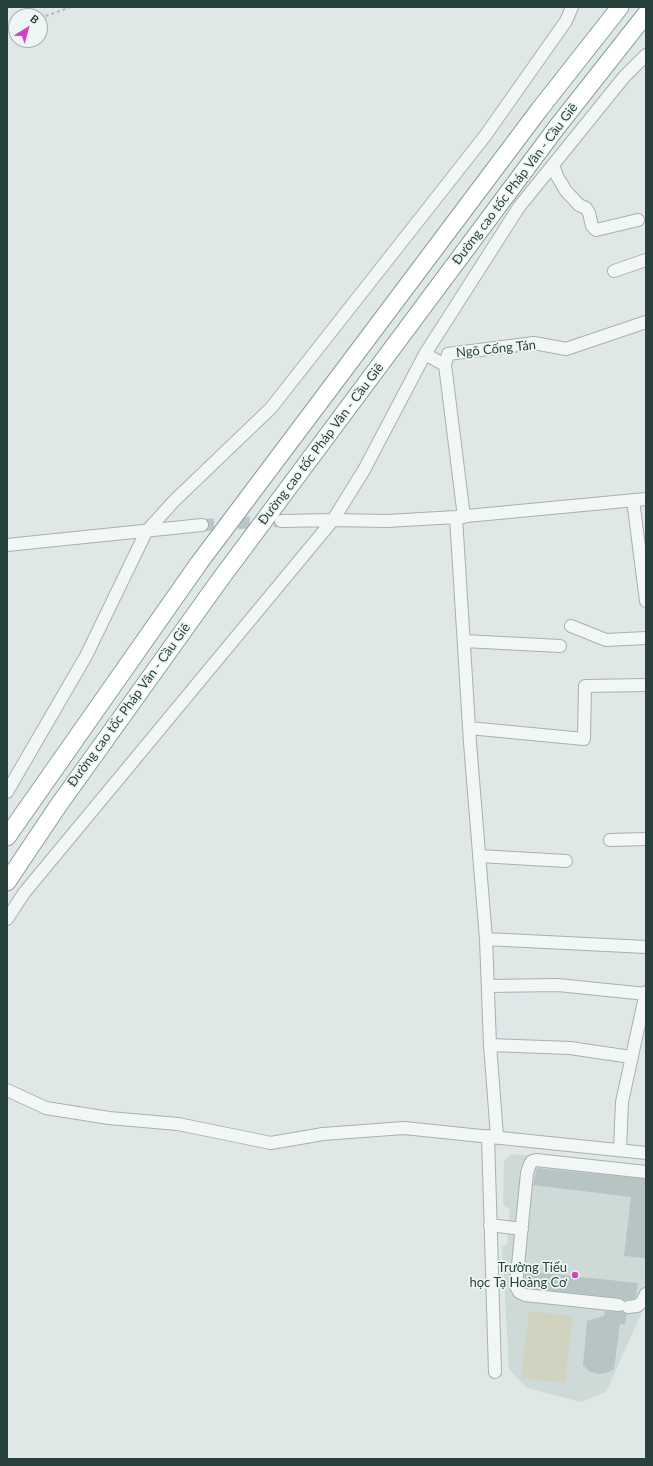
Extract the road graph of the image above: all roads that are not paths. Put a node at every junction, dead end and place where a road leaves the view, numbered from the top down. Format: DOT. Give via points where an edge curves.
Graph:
graph roads {
  1 [pos="572,7"];
  2 [pos="620,7"];
  3 [pos="646,14"];
  4 [pos="646,55"];
  5 [pos="553,165"];
  6 [pos="638,220"];
  7 [pos="646,260"];
  8 [pos="614,271"];
  9 [pos="646,322"];
  10 [pos="425,354"];
  11 [pos="445,365"];
  12 [pos="646,499"];
  13 [pos="633,500"];
  14 [pos="460,517"];
  15 [pos="333,520"];
  16 [pos="281,521"];
  17 [pos="202,525"];
  18 [pos="146,532"];
  19 [pos="7,545"];
  20 [pos="646,601"];
  21 [pos="571,626"];
  22 [pos="646,638"];
  23 [pos="464,641"];
  24 [pos="560,646"];
  25 [pos="646,685"];
  26 [pos="469,728"];
  27 [pos="7,792"];
  28 [pos="7,837"];
  29 [pos="646,839"];
  30 [pos="610,840"];
  31 [pos="479,856"];
  32 [pos="566,861"];
  33 [pos="7,882"];
  34 [pos="7,919"];
  35 [pos="486,939"];
  36 [pos="646,947"];
  37 [pos="488,986"];
  38 [pos="646,993"];
  39 [pos="644,1006"];
  40 [pos="490,1046"];
  41 [pos="632,1057"];
  42 [pos="7,1090"];
  43 [pos="492,1136"];
  44 [pos="620,1150"];
  45 [pos="645,1151"];
  46 [pos="646,1172"];
  47 [pos="490,1225"];
  48 [pos="522,1229"];
  49 [pos="646,1294"];
  50 [pos="495,1372"];
  1 -- 18 [label="street" via="566,22 485,136 270,408 174,501"];
  2 -- 28 [label="highway, Đường cao tốc Pháp Vân - Cầu Giẽ" via="539,110 199,563"];
  3 -- 33 [label="highway, Đường cao tốc Pháp Vân - Cầu Giẽ" via="558,127 219,581 58,806"];
  4 -- 5 [label="street" via="624,77"];
  5 -- 6 [label="street" via="566,191 579,205 586,208 596,230"];
  5 -- 10 [label="street" via="519,207"];
  7 -- 8 [label="street"];
  9 -- 11 [label="street, Ngõ Cống Tán" via="566,349 534,343 448,354"];
  10 -- 11 [label="street"];
  10 -- 15 [label="street" via="364,470"];
  11 -- 14 [label="street"];
  12 -- 13 [label="street"];
  13 -- 14 [label="street"];
  13 -- 20 [label="street"];
  14 -- 15 [label="street" via="387,521"];
  14 -- 23 [label="street"];
  15 -- 16 [label="street"];
  15 -- 34 [label="street" via="24,893"];
  17 -- 18 [label="street"];
  18 -- 19 [label="street"];
  18 -- 27 [label="street" via="86,656"];
  21 -- 22 [label="street" via="606,640"];
  23 -- 24 [label="street"];
  23 -- 26 [label="street"];
  25 -- 26 [label="street" via="585,686 584,739"];
  26 -- 31 [label="street"];
  29 -- 30 [label="street"];
  31 -- 32 [label="street"];
  31 -- 35 [label="street"];
  35 -- 36 [label="street"];
  35 -- 37 [label="street"];
  37 -- 38 [label="street" via="558,985"];
  37 -- 40 [label="street"];
  38 -- 39 [label="street"];
  39 -- 41 [label="street"];
  40 -- 41 [label="street" via="570,1048"];
  40 -- 43 [label="street"];
  41 -- 44 [label="street" via="622,1102"];
  42 -- 43 [label="street" via="46,1108 109,1118 178,1124 271,1143 323,1134 404,1128"];
  43 -- 44 [label="street"];
  43 -- 47 [label="street"];
  44 -- 45 [label="street"];
  46 -- 48 [label="street" via="532,1161 527,1173"];
  47 -- 48 [label="street"];
  47 -- 50 [label="street"];
  48 -- 49 [label="street" via="516,1286 525,1296 636,1306 642,1302"];
}
